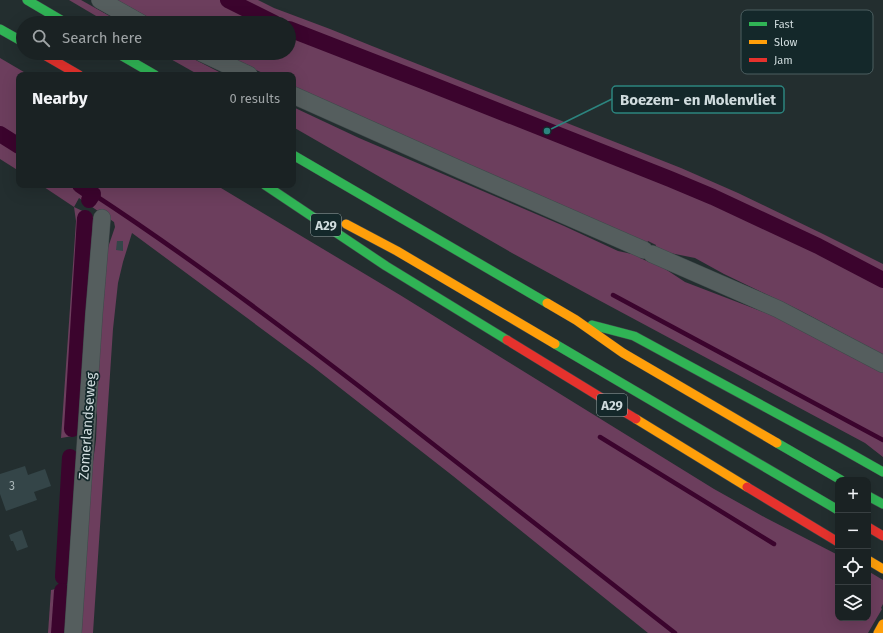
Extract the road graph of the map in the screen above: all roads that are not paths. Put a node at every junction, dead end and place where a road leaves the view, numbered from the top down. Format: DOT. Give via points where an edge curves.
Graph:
graph roads {
  1 [pos="27,0"];
  2 [pos="100,0"];
  3 [pos="54,16"];
  4 [pos="129,16"];
  5 [pos="0,29"];
  6 [pos="16,38"];
  7 [pos="54,60"];
  8 [pos="130,60"];
  9 [pos="217,60"];
  10 [pos="74,72"];
  11 [pos="150,72"];
  12 [pos="243,72"];
  13 [pos="296,97"];
  14 [pos="296,157"];
  15 [pos="269,188"];
  16 [pos="276,188"];
  17 [pos="319,210"];
  18 [pos="102,218"];
  19 [pos="340,221"];
  20 [pos="576,320"];
  21 [pos="883,364"];
  22 [pos="883,472"];
  23 [pos="836,477"];
  24 [pos="871,498"];
  25 [pos="883,504"];
  26 [pos="835,508"];
  27 [pos="871,529"];
  28 [pos="883,536"];
  29 [pos="835,540"];
  30 [pos="871,562"];
  31 [pos="883,569"];
  32 [pos="883,624"];
  33 [pos="73,633"];
  34 [pos="878,633"];
  1 -- 3 [label="main road"];
  2 -- 4 [label="street"];
  5 -- 6 [label="main road"];
  7 -- 10 [label="main road"];
  8 -- 11 [label="main road"];
  9 -- 12 [label="street"];
  13 -- 21 [label="street" via="755,298"];
  14 -- 20 [label="main road"];
  15 -- 29 [label="main road, A29" via="386,266"];
  16 -- 17 [label="main road, A29"];
  18 -- 33 [label="street, Zomerlandseweg"];
  19 -- 26 [label="main road, A29" via="396,251"];
  20 -- 22 [label="main road" via="634,336"];
  20 -- 23 [label="main road" via="623,353"];
  24 -- 25 [label="main road"];
  27 -- 28 [label="main road"];
  30 -- 31 [label="main road"];
  32 -- 34 [label="main road"];
}
